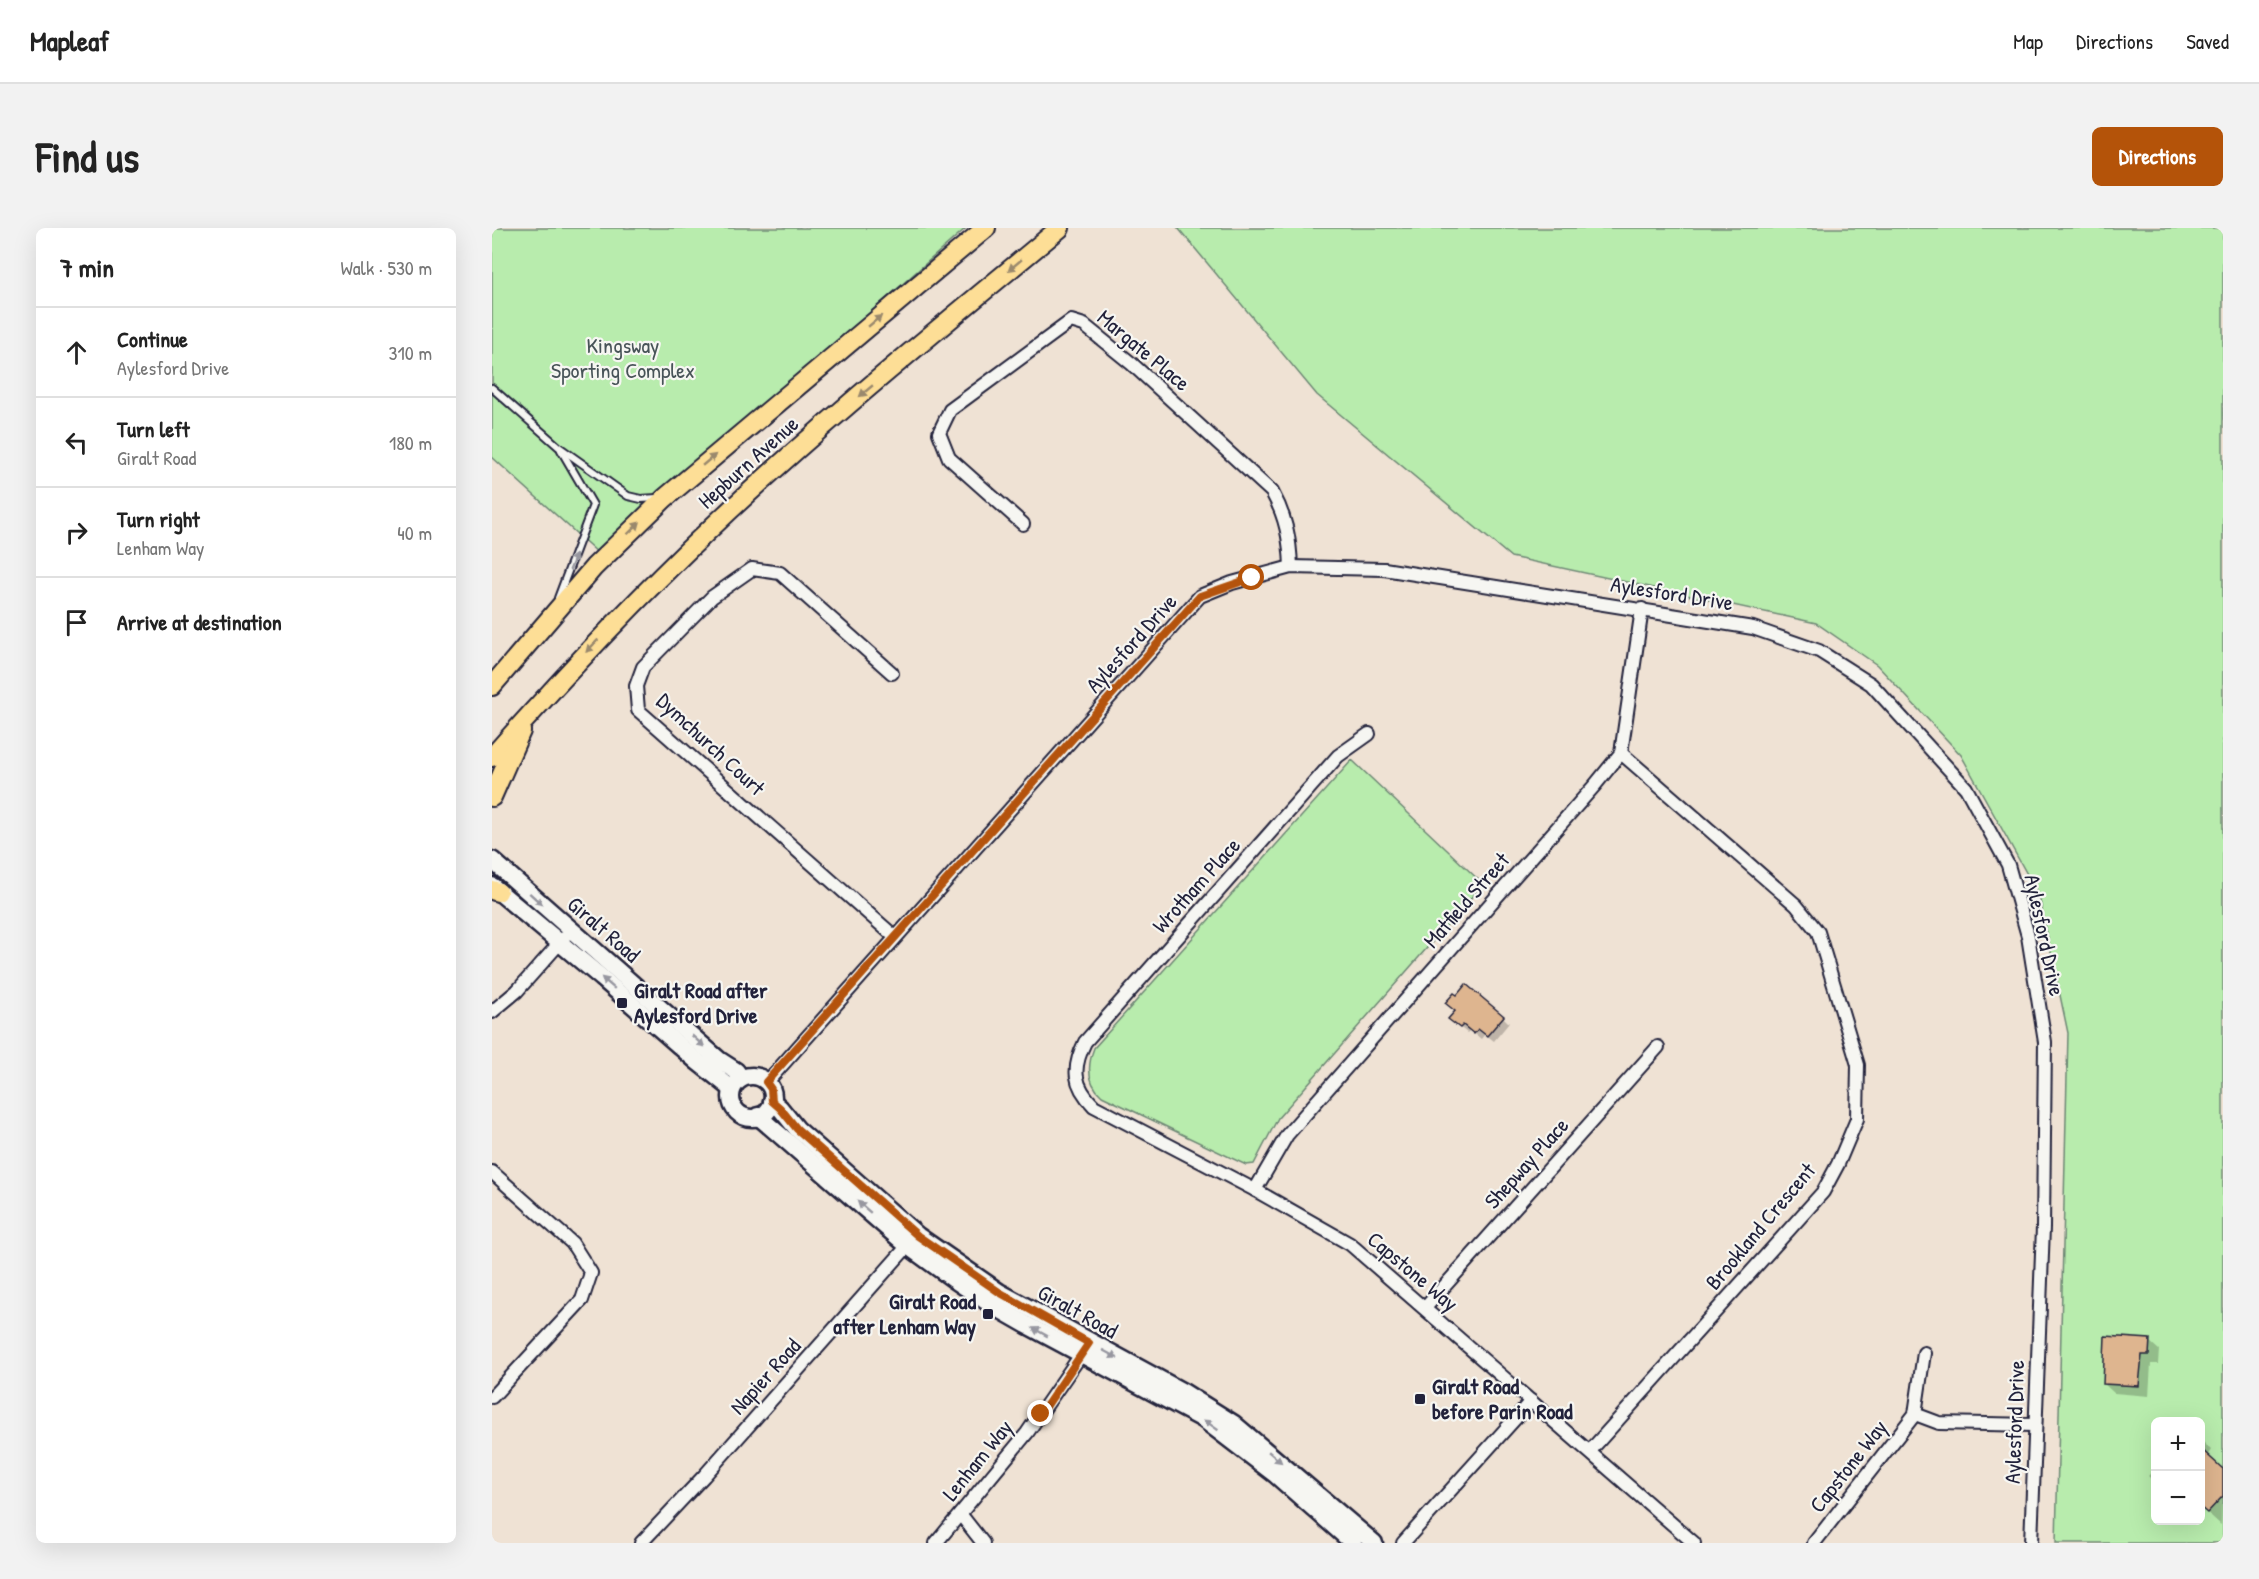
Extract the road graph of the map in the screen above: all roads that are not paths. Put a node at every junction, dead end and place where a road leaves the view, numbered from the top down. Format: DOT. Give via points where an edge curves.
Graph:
graph roads {
  1 [pos="986,228"];
  2 [pos="1060,228"];
  3 [pos="492,388"];
  4 [pos="559,447"];
  5 [pos="665,498"];
  6 [pos="1023,524"];
  7 [pos="1291,567"];
  8 [pos="1642,609"];
  9 [pos="551,617"];
  10 [pos="892,673"];
  11 [pos="492,686"];
  12 [pos="528,716"];
  13 [pos="1368,734"];
  14 [pos="1621,753"];
  15 [pos="492,757"];
  16 [pos="492,797"];
  17 [pos="492,860"];
  18 [pos="494,889"];
  19 [pos="565,937"];
  20 [pos="895,937"];
  21 [pos="492,1012"];
  22 [pos="1658,1047"];
  23 [pos="1077,1077"];
  24 [pos="766,1082"];
  25 [pos="737,1083"];
  26 [pos="772,1101"];
  27 [pos="758,1116"];
  28 [pos="492,1172"];
  29 [pos="1255,1190"];
  30 [pos="913,1241"];
  31 [pos="1425,1308"];
  32 [pos="1085,1349"];
  33 [pos="1924,1353"];
  34 [pos="492,1397"];
  35 [pos="1531,1401"];
  36 [pos="1915,1414"];
  37 [pos="2034,1425"];
  38 [pos="1590,1451"];
  39 [pos="961,1515"];
  40 [pos="641,1543"];
  41 [pos="936,1543"];
  42 [pos="983,1543"];
  43 [pos="1353,1543"];
  44 [pos="1374,1543"];
  45 [pos="1403,1543"];
  46 [pos="1694,1543"];
  47 [pos="1814,1543"];
  48 [pos="2031,1543"];
  5 -- 1 [label="main road, Hepburn Avenue, one-way"];
  2 -- 12 [label="main road, Hepburn Avenue, one-way" via="797,449 633,604"];
  3 -- 4 [label="lane"];
  4 -- 5 [label="lane" via="628,496"];
  9 -- 4 [label="lane, one-way" via="593,505"];
  9 -- 5 [label="main road, Hepburn Avenue, one-way" via="594,567"];
  6 -- 7 [label="street, Margate Place" via="949,458 939,433 950,410 1071,321 1084,325 1132,364 1272,492 1289,535"];
  7 -- 8 [label="street, Aylesford Drive" via="1384,569"];
  7 -- 20 [label="street, Aylesford Drive" via="1200,596"];
  8 -- 14 [label="street"];
  8 -- 37 [label="street, Aylesford Drive" via="1753,628 1819,651 1871,684 1966,788 2008,865 2028,936 2045,1042 2043,1227"];
  9 -- 11 [label="main road, Hepburn Avenue"];
  10 -- 20 [label="street, Dymchurch Court" via="780,573 752,569 712,597 643,667 636,686 638,710"];
  12 -- 15 [label="main road, Hepburn Avenue"];
  12 -- 16 [label="main road"];
  13 -- 23 [label="street, Wrotham Place" via="1338,756 1085,1042 1076,1060"];
  14 -- 29 [label="street, Matfield Street" via="1287,1135"];
  14 -- 38 [label="street, Brookland Crescent" via="1796,905 1818,932 1858,1065 1857,1119 1823,1192"];
  17 -- 19 [label="street, Giralt Road, one-way"];
  18 -- 19 [label="street, Giralt Road"];
  19 -- 21 [label="street" via="517,991"];
  19 -- 25 [label="street, Giralt Road" via="698,1062"];
  20 -- 24 [label="street, Aylesford Drive"];
  22 -- 31 [label="street, Shepway Place"];
  23 -- 29 [label="street, Capstone Way" via="1083,1095 1094,1106"];
  24 -- 25 [label="street" via="754,1076"];
  24 -- 26 [label="street"];
  25 -- 27 [label="street" via="732,1103 747,1117"];
  26 -- 27 [label="street"];
  26 -- 30 [label="street, Giralt Road"];
  30 -- 27 [label="street, Giralt Road, one-way"];
  28 -- 34 [label="street" via="572,1243 591,1273 582,1300"];
  29 -- 31 [label="street, Capstone Way" via="1350,1244"];
  30 -- 32 [label="street, Giralt Road" via="992,1305"];
  30 -- 40 [label="street, Napier Road"];
  31 -- 35 [label="street, Capstone Way"];
  32 -- 39 [label="street, Lenham Way" via="1027,1433"];
  43 -- 32 [label="street, Giralt Road, one-way" via="1276,1475 1203,1419"];
  32 -- 44 [label="street, Giralt Road, one-way" via="1183,1392 1234,1424"];
  33 -- 36 [label="street, Capstone Way"];
  35 -- 38 [label="street, Capstone Way"];
  35 -- 45 [label="street"];
  36 -- 37 [label="street, Capstone Way" via="1939,1423"];
  36 -- 47 [label="street, Capstone Way"];
  37 -- 48 [label="street, Aylesford Drive"];
  38 -- 46 [label="street, Capstone Way"];
  39 -- 41 [label="street, Lenham Way"];
  39 -- 42 [label="street"];
}
